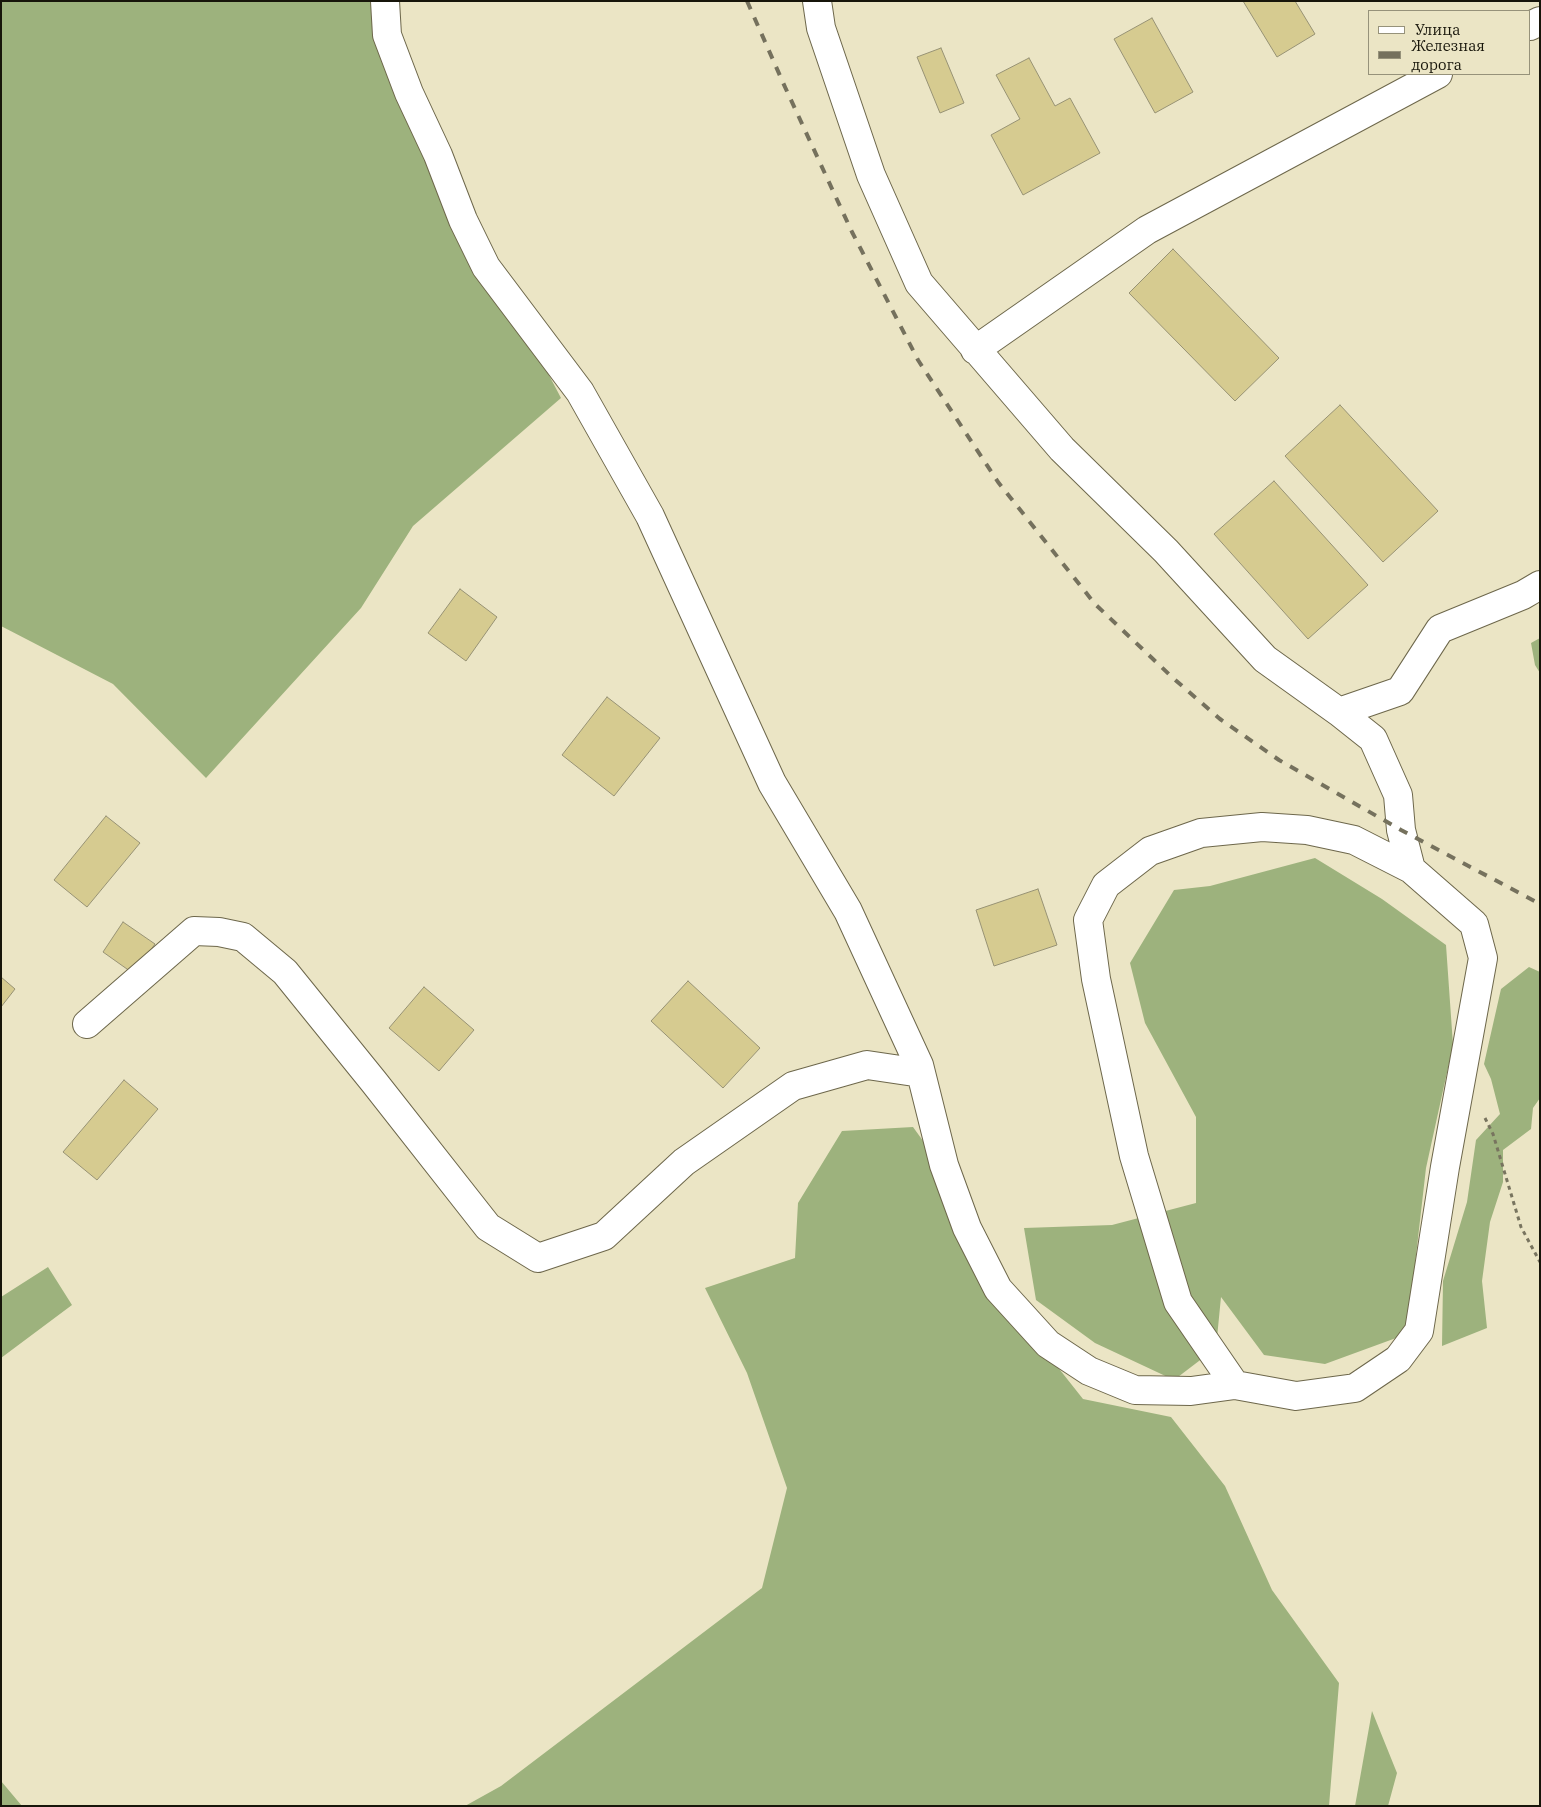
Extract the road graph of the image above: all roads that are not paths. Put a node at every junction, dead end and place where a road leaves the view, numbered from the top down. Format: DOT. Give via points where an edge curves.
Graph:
graph roads {
  1 [pos="385,1"];
  2 [pos="817,1"];
  3 [pos="1436,75"];
  4 [pos="975,350"];
  5 [pos="1540,585"];
  6 [pos="1340,712"];
  7 [pos="1411,869"];
  8 [pos="87,1024"];
  9 [pos="921,1073"];
  10 [pos="1235,1385"];
  1 -- 9 [label="street" via="387,36 462,220 486,267 580,392 650,516 772,783 848,911"];
  2 -- 4 [label="street" via="822,28 871,175 919,283"];
  3 -- 4 [label="street" via="1147,230"];
  4 -- 6 [label="street" via="1062,449 1166,551 1265,659"];
  5 -- 6 [label="street" via="1524,595 1440,629 1400,691"];
  6 -- 7 [label="street" via="1373,739 1377,747 1398,795 1401,830"];
  7 -- 10 [label="street" via="1474,924 1483,958 1419,1331 1398,1359 1355,1388 1296,1396"];
  7 -- 10 [label="street" via="1354,840 1307,830 1262,827 1201,833 1150,851 1106,885 1088,920 1096,979 1134,1156 1178,1302"];
  8 -- 9 [label="street" via="194,931 243,937 285,972 488,1227 538,1258 604,1236 684,1162 793,1086 866,1065"];
  9 -- 10 [label="street" via="944,1165 967,1228 998,1289 1048,1344 1088,1371 1135,1390 1191,1391"];
}
